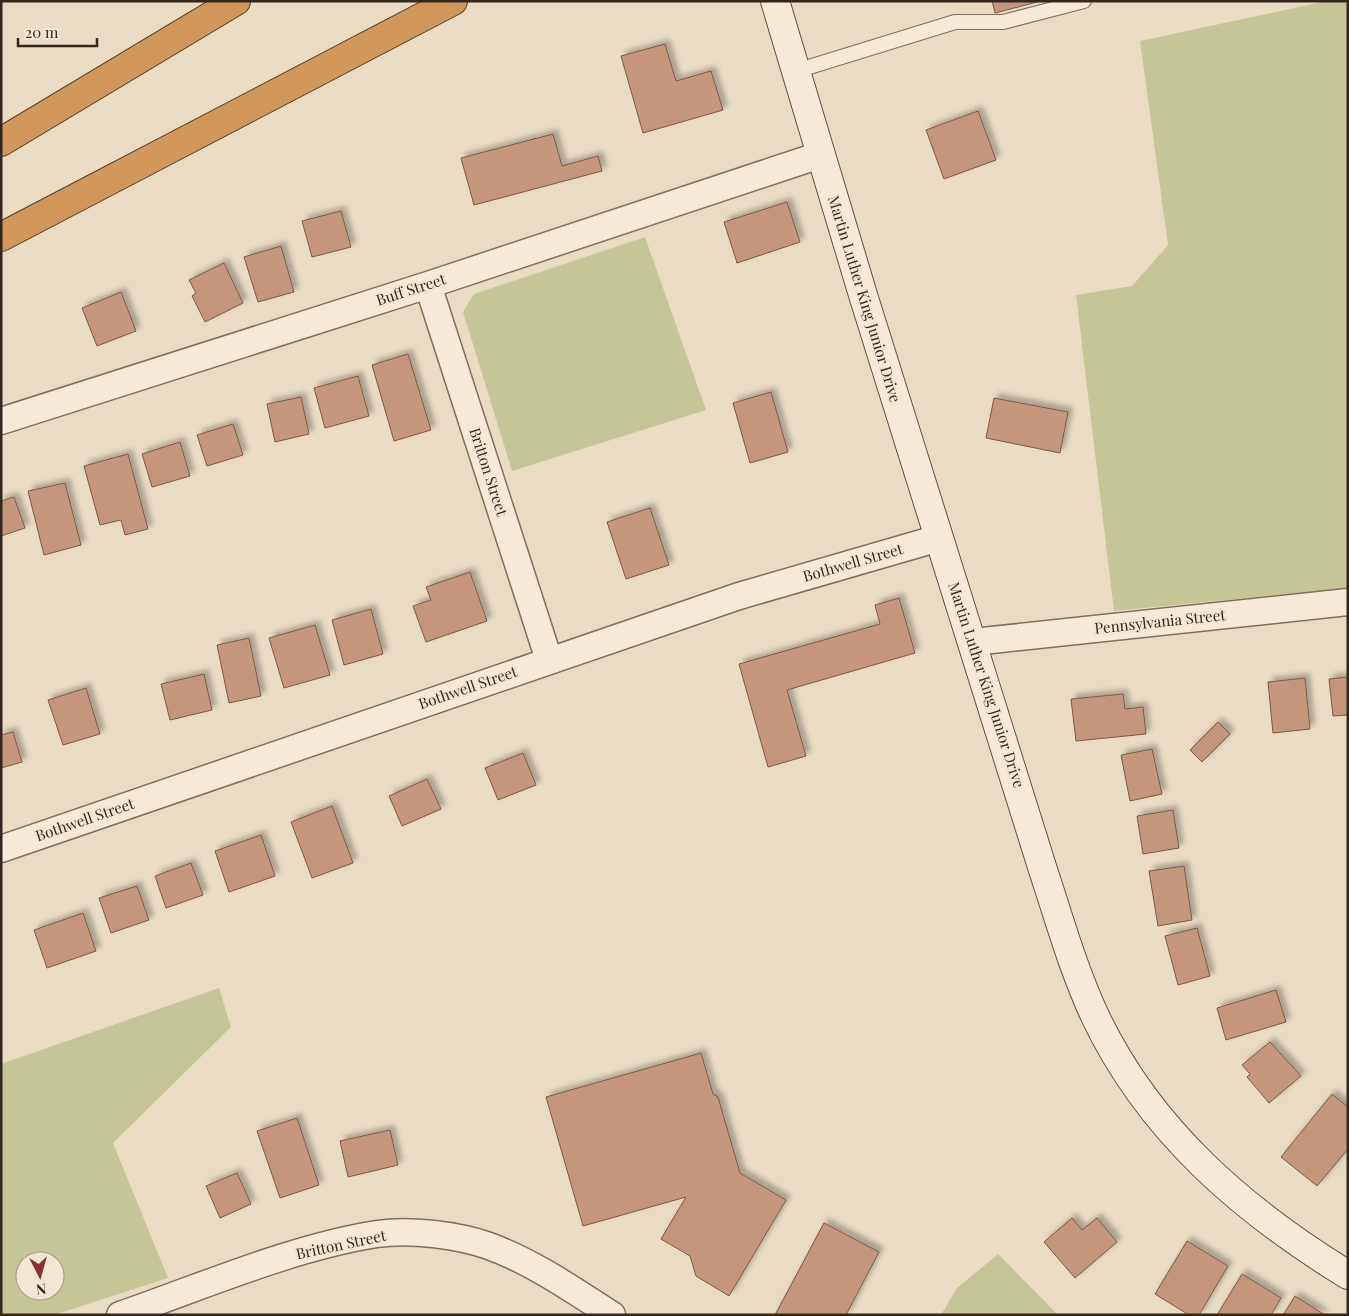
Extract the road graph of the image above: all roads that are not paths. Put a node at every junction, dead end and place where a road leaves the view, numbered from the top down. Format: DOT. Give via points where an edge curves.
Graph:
graph roads {
  1 [pos="236,1"];
  2 [pos="453,1"];
  3 [pos="775,1"];
  4 [pos="1084,1"];
  5 [pos="796,71"];
  6 [pos="1,142"];
  7 [pos="820,155"];
  8 [pos="1,237"];
  9 [pos="428,284"];
  10 [pos="1,421"];
  11 [pos="939,538"];
  12 [pos="1348,602"];
  13 [pos="973,642"];
  14 [pos="549,660"];
  15 [pos="1,849"];
  16 [pos="1348,1275"];
  17 [pos="120,1315"];
  18 [pos="612,1315"];
  1 -- 6 [label="highway"];
  2 -- 8 [label="highway"];
  3 -- 5 [label="main road, Martin Luther King Junior Drive"];
  4 -- 5 [label="lane" via="1003,22 955,22"];
  5 -- 7 [label="main road, Martin Luther King Junior Drive"];
  7 -- 9 [label="street, Buff Street"];
  7 -- 11 [label="main road, Martin Luther King Junior Drive"];
  9 -- 10 [label="street, Buff Street"];
  9 -- 14 [label="street, Britton Street"];
  11 -- 13 [label="main road, Martin Luther King Junior Drive"];
  11 -- 14 [label="street, Bothwell Street" via="740,596"];
  12 -- 13 [label="street, Pennsylvania Street"];
  13 -- 16 [label="main road, Martin Luther King Junior Drive" via="1073,961 1095,1015 1133,1084 1180,1143 1218,1181 1262,1218"];
  14 -- 15 [label="street, Bothwell Street"];
  17 -- 18 [label="street, Britton Street" via="300,1252 378,1234 437,1234 489,1246 551,1277"];
}
